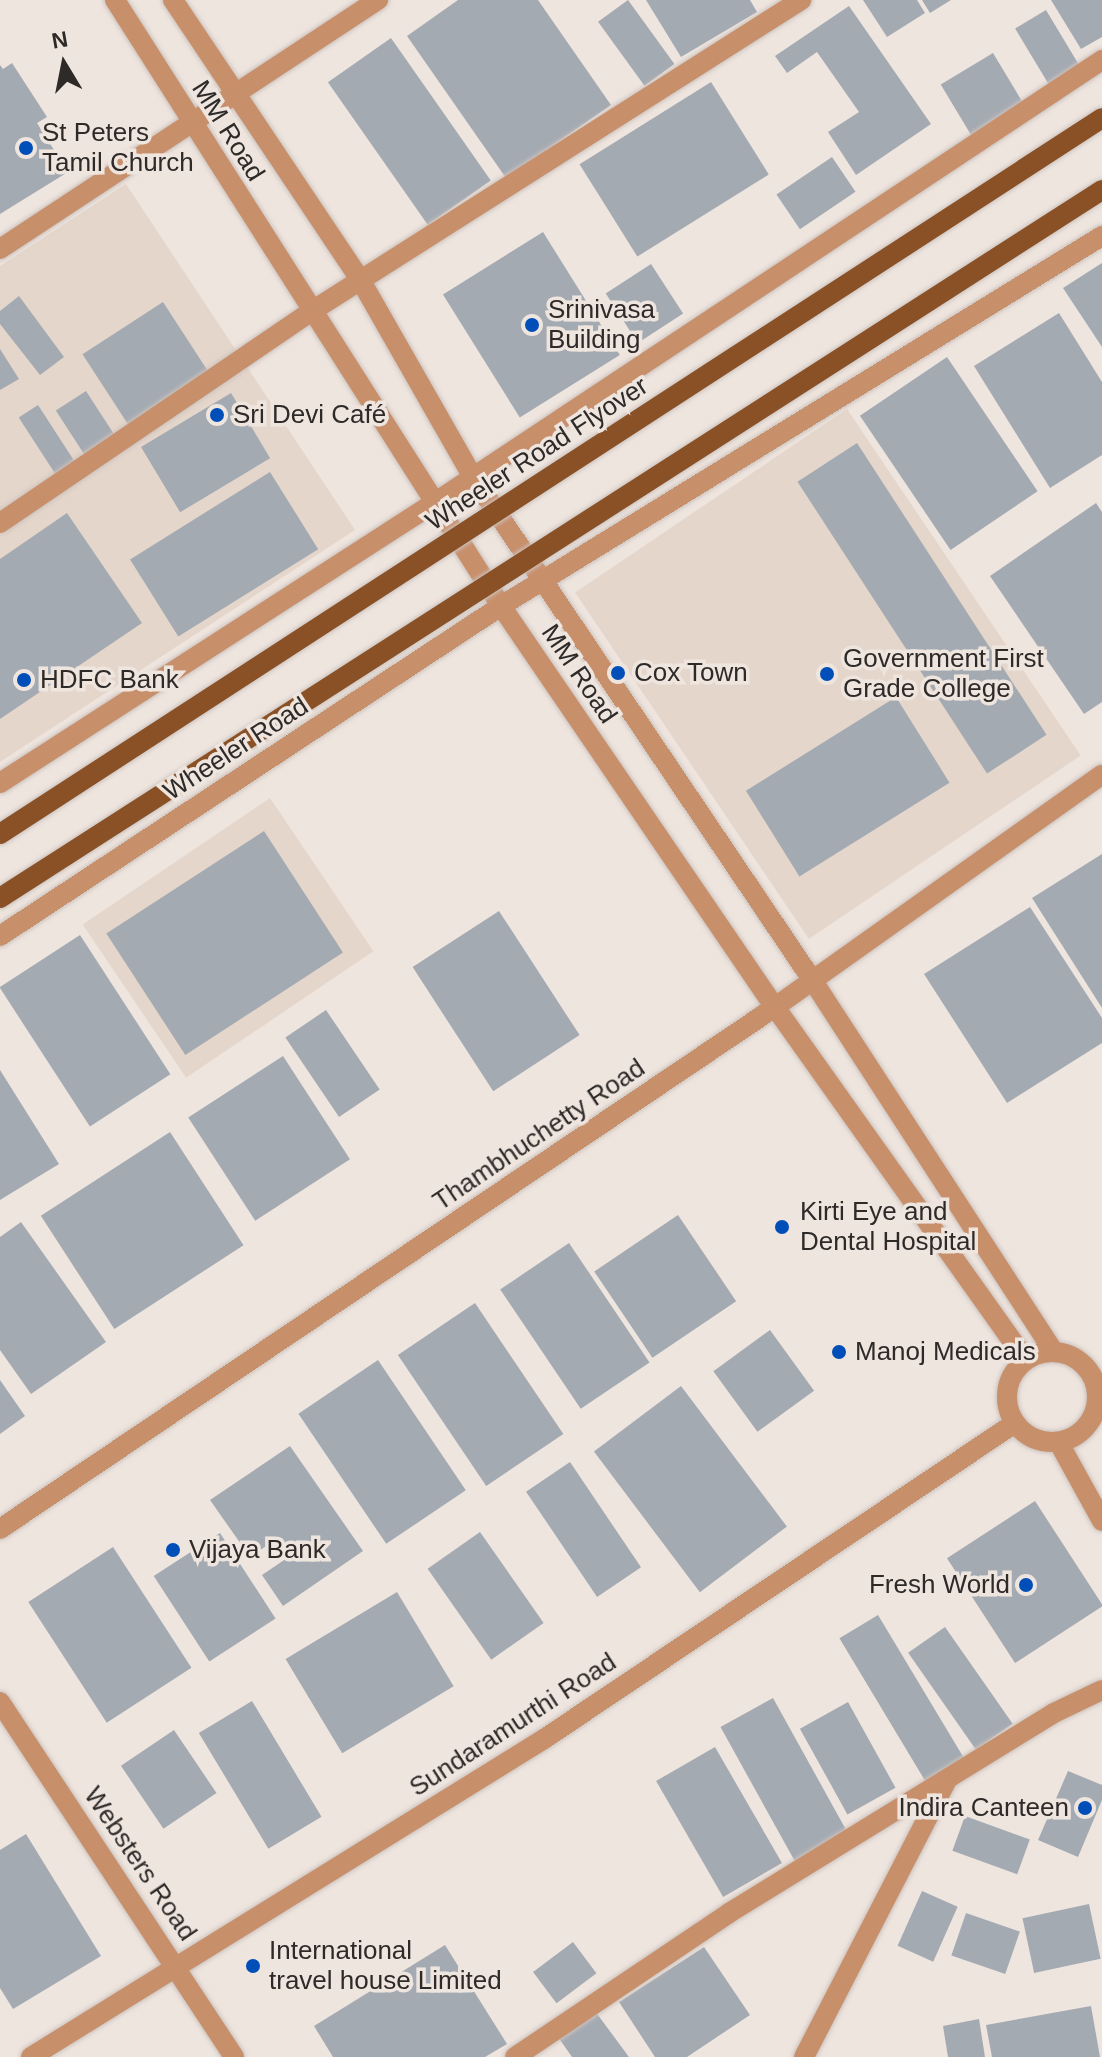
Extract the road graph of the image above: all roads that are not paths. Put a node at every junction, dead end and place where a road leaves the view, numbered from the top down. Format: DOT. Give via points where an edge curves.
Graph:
graph roads {
  1 [pos="115,0"];
  2 [pos="173,0"];
  3 [pos="378,0"];
  4 [pos="801,0"];
  5 [pos="1102,60"];
  6 [pos="237,92"];
  7 [pos="1102,118"];
  8 [pos="191,122"];
  9 [pos="1102,190"];
  10 [pos="1102,236"];
  11 [pos="0,249"];
  12 [pos="361,281"];
  13 [pos="312,311"];
  14 [pos="473,477"];
  15 [pos="434,503"];
  16 [pos="0,523"];
  17 [pos="543,581"];
  18 [pos="501,606"];
  19 [pos="1102,775"];
  20 [pos="0,783"];
  21 [pos="0,834"];
  22 [pos="0,898"];
  23 [pos="0,936"];
  24 [pos="813,981"];
  25 [pos="775,1007"];
  26 [pos="1054,1352"];
  27 [pos="1026,1360"];
  28 [pos="1096,1367"];
  29 [pos="1097,1421"];
  30 [pos="1015,1423"];
  31 [pos="1059,1443"];
  32 [pos="1102,1521"];
  33 [pos="0,1529"];
  34 [pos="1102,1690"];
  35 [pos="0,1702"];
  36 [pos="947,1780"];
  37 [pos="178,1966"];
  38 [pos="31,2057"];
  39 [pos="234,2057"];
  40 [pos="515,2057"];
  41 [pos="804,2057"];
  1 -- 8 [label="street, MM Road"];
  2 -- 6 [label="street, MM Road"];
  3 -- 6 [label="street"];
  4 -- 12 [label="street"];
  5 -- 14 [label="street"];
  6 -- 8 [label="street"];
  6 -- 12 [label="street, MM Road"];
  7 -- 21 [label="main road, Wheeler Road Flyover, bridge"];
  8 -- 11 [label="street"];
  8 -- 13 [label="street, MM Road"];
  9 -- 22 [label="main road, bridge"];
  10 -- 17 [label="street, Wheeler Road"];
  12 -- 13 [label="street"];
  12 -- 14 [label="street, MM Road"];
  13 -- 15 [label="street, MM Road"];
  13 -- 16 [label="street"];
  14 -- 15 [label="street"];
  14 -- 17 [label="street, MM Road"];
  15 -- 18 [label="street, MM Road"];
  15 -- 20 [label="street"];
  17 -- 18 [label="street, Wheeler Road"];
  17 -- 24 [label="street, MM Road"];
  18 -- 23 [label="street, Wheeler Road"];
  18 -- 25 [label="street, MM Road"];
  19 -- 24 [label="street, Thambhuchetty Road"];
  24 -- 25 [label="street, Thambhuchetty Road"];
  24 -- 26 [label="street, MM Road"];
  25 -- 27 [label="street, MM Road"];
  25 -- 33 [label="street, Thambhuchetty Road"];
  26 -- 27 [label="street"];
  26 -- 28 [label="street"];
  27 -- 30 [label="street" via="1015,1371 1007,1397"];
  28 -- 29 [label="street"];
  29 -- 31 [label="street"];
  30 -- 31 [label="street" via="1034,1439"];
  30 -- 37 [label="street, Sundaramurthi Road" via="544,1739"];
  31 -- 32 [label="street"];
  34 -- 36 [label="street" via="1054,1713"];
  35 -- 37 [label="street, Websters Road"];
  36 -- 40 [label="street" via="729,1913"];
  36 -- 41 [label="street"];
  37 -- 38 [label="street, Sundaramurthi Road"];
  37 -- 39 [label="street, Websters Road"];
}
